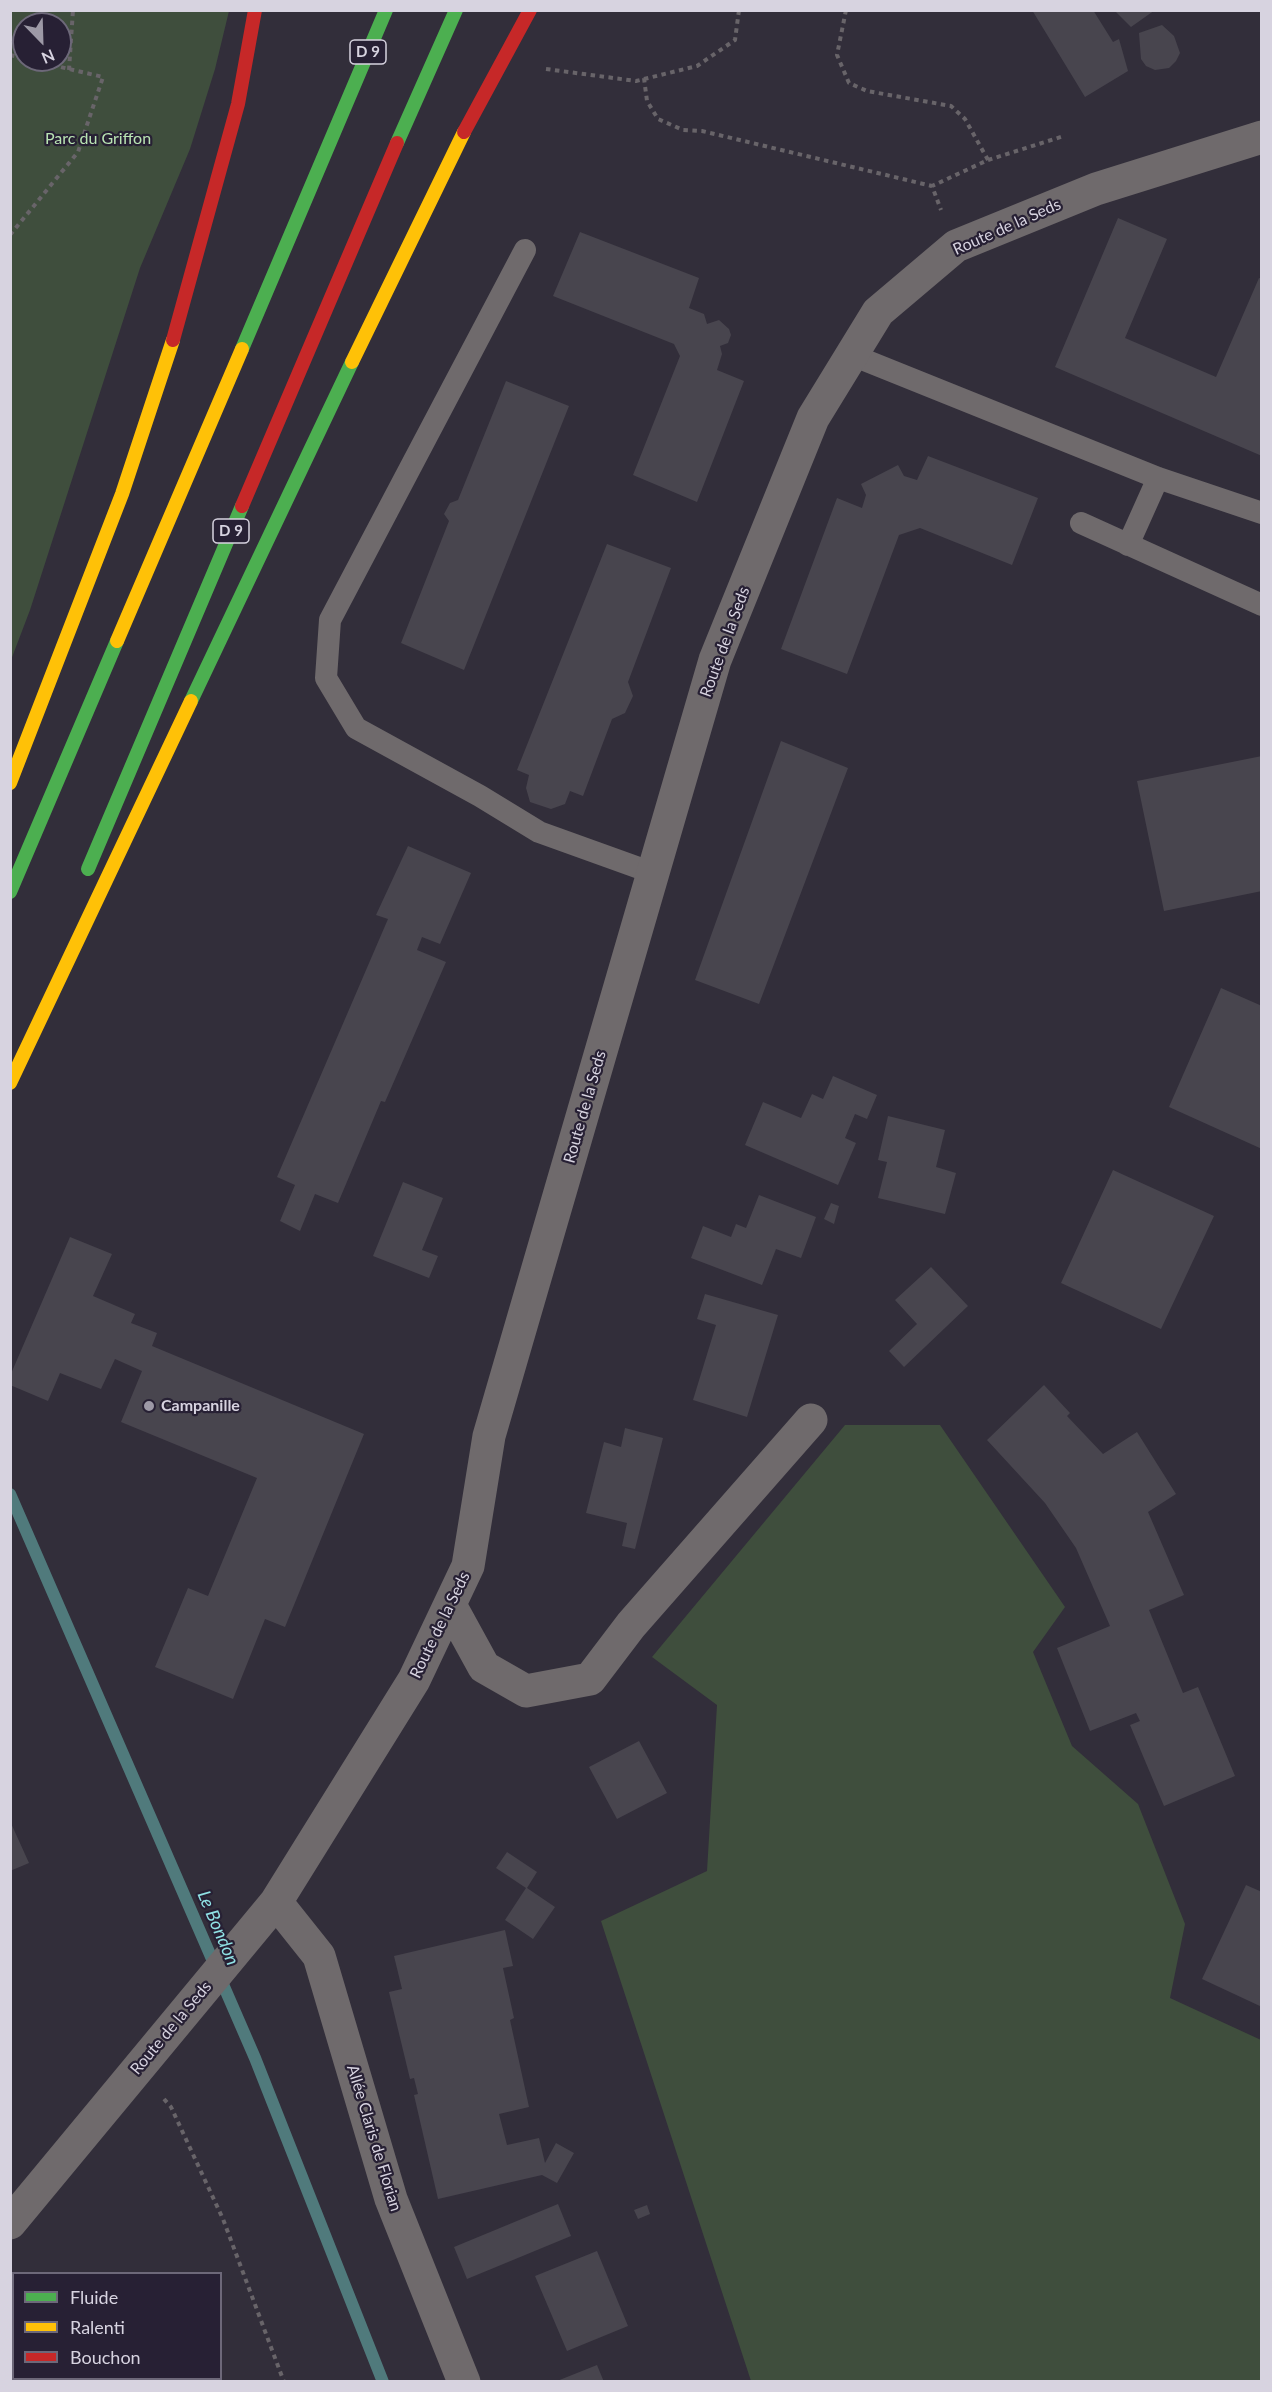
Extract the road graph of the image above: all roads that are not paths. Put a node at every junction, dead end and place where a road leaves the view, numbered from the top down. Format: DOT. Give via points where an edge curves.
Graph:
graph roads {
  1 [pos="255,10"];
  2 [pos="377,10"];
  3 [pos="386,10"];
  4 [pos="456,10"];
  5 [pos="530,10"];
  6 [pos="351,94"];
  7 [pos="1262,137"];
  8 [pos="525,250"];
  9 [pos="852,355"];
  10 [pos="1158,478"];
  11 [pos="1262,513"];
  12 [pos="1081,523"];
  13 [pos="1128,545"];
  14 [pos="1262,605"];
  15 [pos="10,783"];
  16 [pos="653,873"];
  17 [pos="85,878"];
  18 [pos="10,892"];
  19 [pos="29,1010"];
  20 [pos="10,1053"];
  21 [pos="10,1083"];
  22 [pos="811,1420"];
  23 [pos="450,1605"];
  24 [pos="276,1902"];
  25 [pos="10,2223"];
  26 [pos="464,2382"];
  1 -- 15 [label="highway" via="238,104 164,371 122,494"];
  2 -- 6 [label="highway"];
  3 -- 6 [label="highway, D 9"];
  4 -- 17 [label="highway, D 9"];
  5 -- 21 [label="highway" via="442,173"];
  6 -- 18 [label="highway, D 9"];
  7 -- 9 [label="street, Route de la Seds" via="1096,189 956,246 878,312"];
  8 -- 16 [label="lane" via="330,620 326,678 356,728 539,832"];
  9 -- 10 [label="lane"];
  9 -- 16 [label="street, Route de la Seds" via="813,418 715,660"];
  10 -- 11 [label="lane"];
  10 -- 13 [label="lane"];
  12 -- 13 [label="lane"];
  13 -- 14 [label="lane"];
  16 -- 23 [label="street, Route de la Seds" via="489,1436 468,1566"];
  19 -- 20 [label="highway"];
  22 -- 23 [label="street" via="631,1625 590,1678 526,1690 484,1667"];
  23 -- 24 [label="street, Route de la Seds" via="414,1680"];
  24 -- 25 [label="street, Route de la Seds"];
  24 -- 26 [label="street, Allée Claris de Florian" via="319,1956 391,2199"];
}
